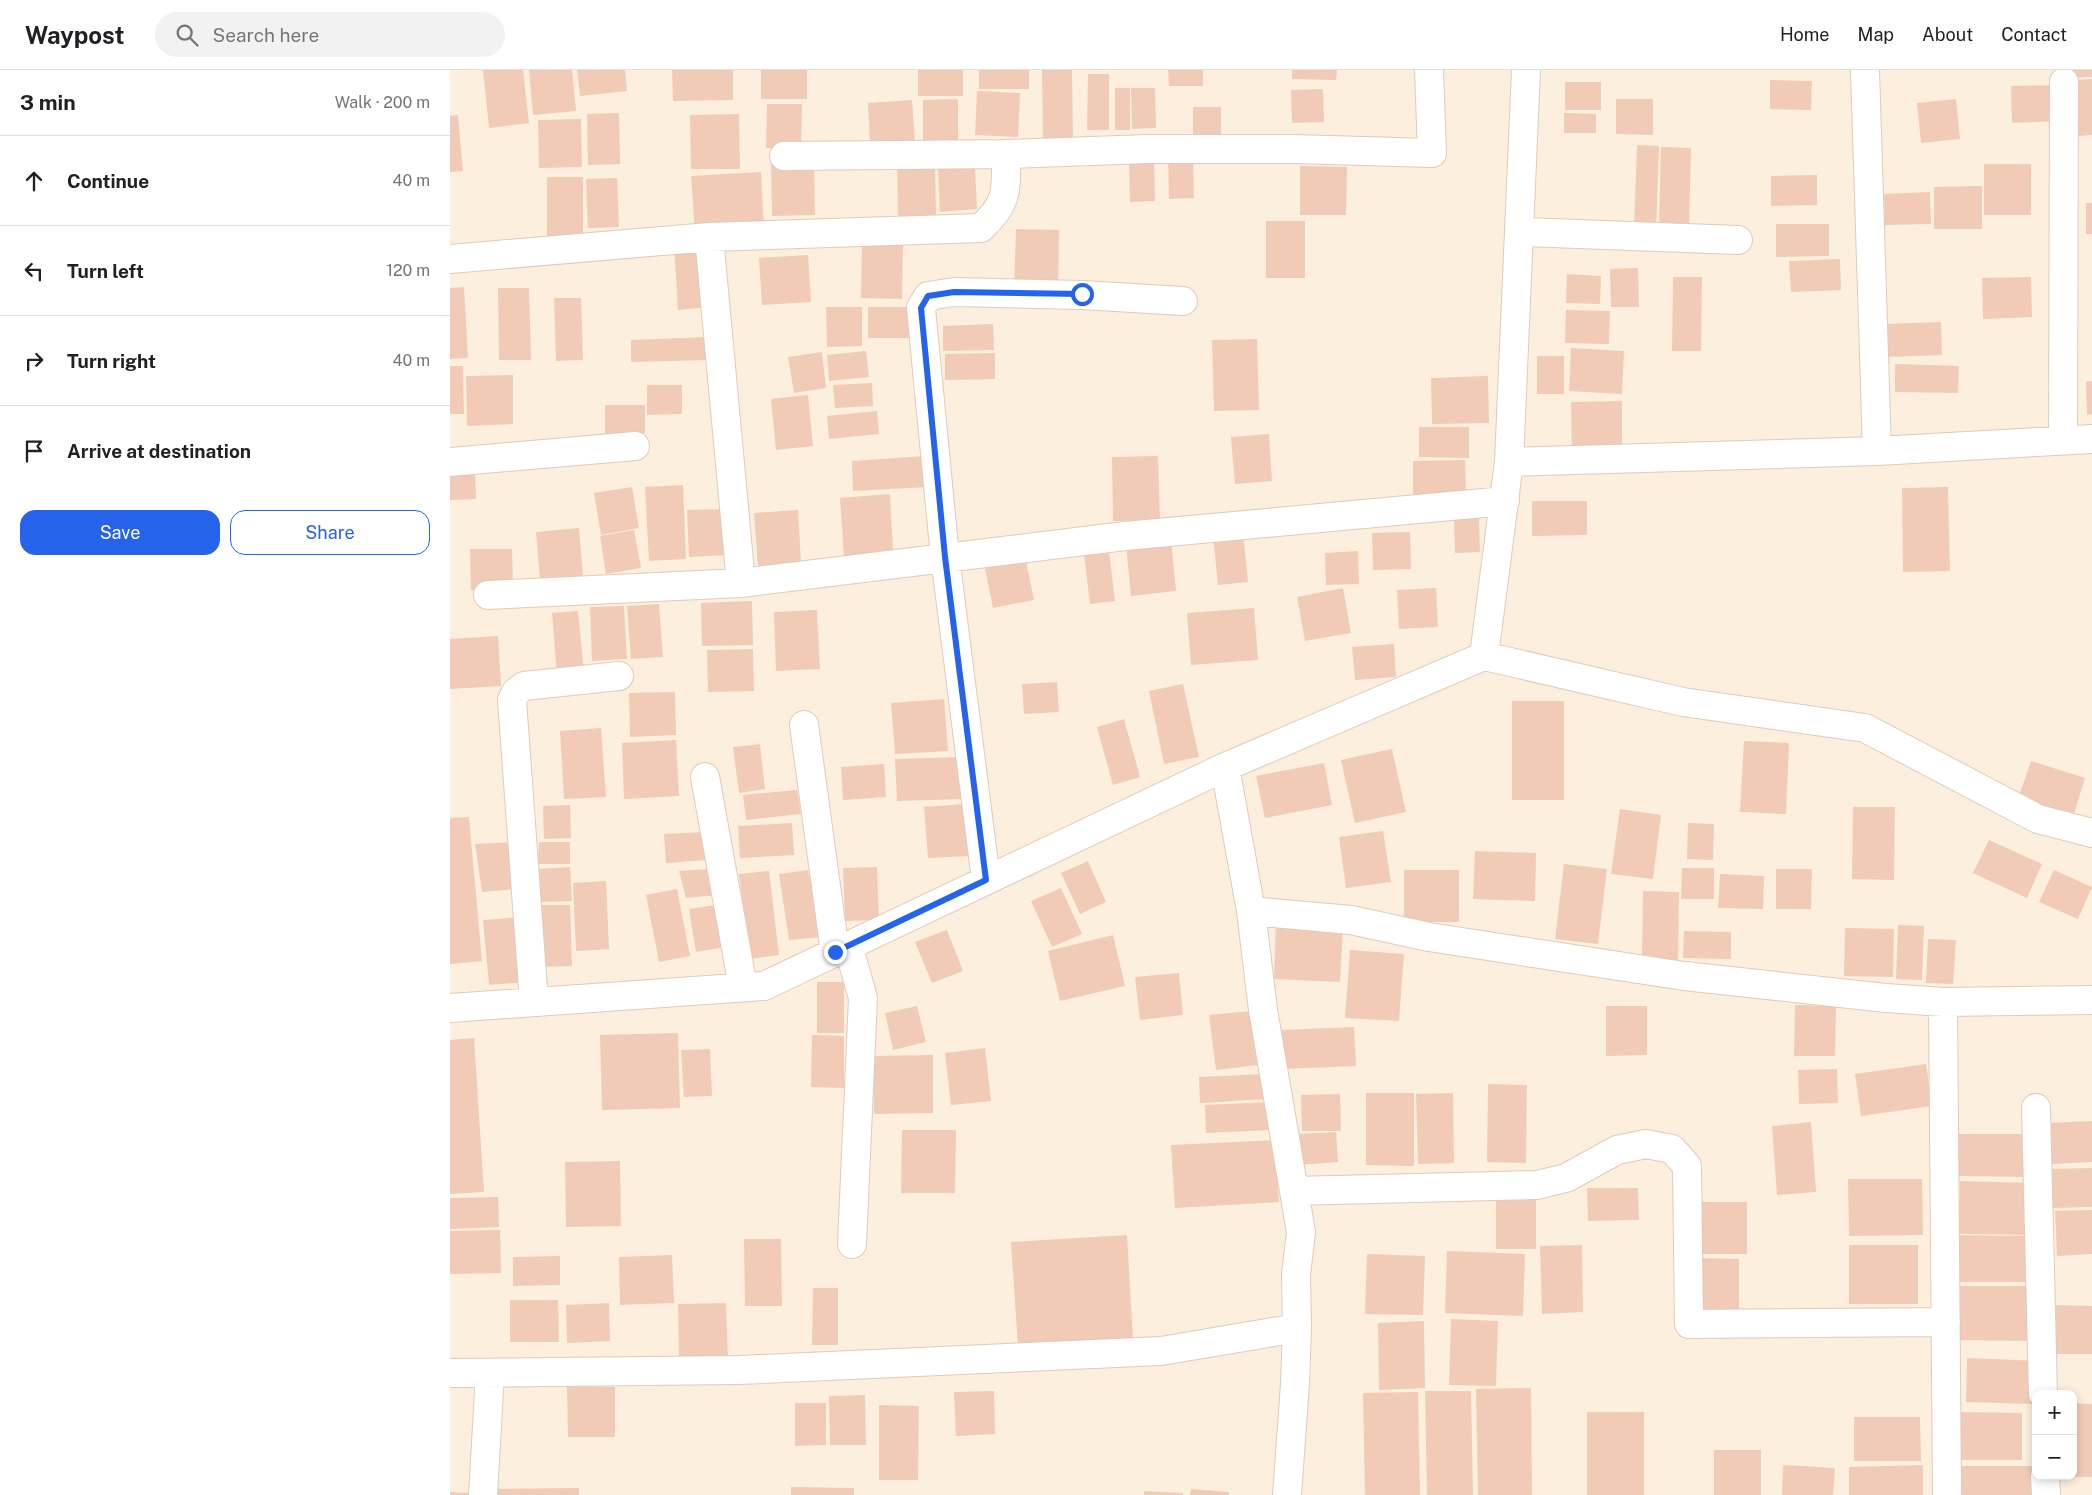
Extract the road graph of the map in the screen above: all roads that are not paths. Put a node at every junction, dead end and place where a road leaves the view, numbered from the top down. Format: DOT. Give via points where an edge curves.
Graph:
graph roads {
  1 [pos="1429,70"];
  2 [pos="1526,70"];
  3 [pos="1866,70"];
  4 [pos="2064,82"];
  5 [pos="1006,154"];
  6 [pos="784,156"];
  7 [pos="1521,232"];
  8 [pos="709,236"];
  9 [pos="1738,240"];
  10 [pos="450,259"];
  11 [pos="1183,301"];
  12 [pos="2063,439"];
  13 [pos="2092,439"];
  14 [pos="636,446"];
  15 [pos="1877,451"];
  16 [pos="450,462"];
  17 [pos="1509,462"];
  18 [pos="1505,501"];
  19 [pos="945,557"];
  20 [pos="741,583"];
  21 [pos="488,595"];
  22 [pos="1484,656"];
  23 [pos="618,676"];
  24 [pos="804,725"];
  25 [pos="1225,768"];
  26 [pos="705,777"];
  27 [pos="2092,833"];
  28 [pos="986,880"];
  29 [pos="1251,910"];
  30 [pos="842,949"];
  31 [pos="743,987"];
  32 [pos="2092,1000"];
  33 [pos="534,1002"];
  34 [pos="1943,1002"];
  35 [pos="450,1008"];
  36 [pos="2036,1108"];
  37 [pos="1294,1191"];
  38 [pos="852,1244"];
  39 [pos="1946,1322"];
  40 [pos="1297,1328"];
  41 [pos="490,1373"];
  42 [pos="450,1374"];
  43 [pos="2043,1390"];
  44 [pos="2045,1480"];
  45 [pos="483,1495"];
  46 [pos="1287,1495"];
  47 [pos="1947,1495"];
  48 [pos="2046,1495"];
  1 -- 5 [label="street" via="1432,153 1147,149"];
  2 -- 7 [label="street"];
  3 -- 15 [label="street"];
  4 -- 12 [label="street"];
  5 -- 6 [label="street"];
  5 -- 8 [label="street" via="1006,193 997,214 981,228"];
  7 -- 9 [label="street"];
  7 -- 17 [label="street"];
  8 -- 10 [label="street"];
  8 -- 20 [label="street"];
  11 -- 19 [label="street" via="1082,294 954,292 928,296 921,308"];
  12 -- 13 [label="street"];
  12 -- 15 [label="street"];
  14 -- 16 [label="street"];
  15 -- 17 [label="street"];
  17 -- 18 [label="street"];
  18 -- 19 [label="street" via="1135,535"];
  18 -- 22 [label="street"];
  19 -- 20 [label="street"];
  19 -- 28 [label="street"];
  20 -- 21 [label="street"];
  22 -- 25 [label="street"];
  22 -- 27 [label="street" via="1683,702 1865,728 2038,819"];
  23 -- 33 [label="street" via="524,686 512,700"];
  24 -- 30 [label="street"];
  25 -- 28 [label="street"];
  25 -- 29 [label="street"];
  26 -- 31 [label="street"];
  28 -- 30 [label="street"];
  29 -- 34 [label="street" via="1351,920 1429,937 1684,976"];
  29 -- 37 [label="street" via="1263,1010"];
  30 -- 31 [label="street" via="764,986"];
  30 -- 38 [label="street" via="863,998"];
  31 -- 33 [label="street"];
  32 -- 34 [label="street"];
  33 -- 35 [label="street"];
  34 -- 39 [label="street"];
  36 -- 43 [label="street"];
  37 -- 39 [label="street" via="1537,1185 1566,1178 1617,1150 1646,1144 1663,1147 1672,1149 1687,1166 1689,1324"];
  37 -- 40 [label="street" via="1301,1232 1296,1275"];
  39 -- 47 [label="street"];
  40 -- 41 [label="street" via="1161,1351 739,1370"];
  40 -- 46 [label="street"];
  41 -- 42 [label="street"];
  41 -- 45 [label="street"];
  44 -- 48 [label="street"];
}
